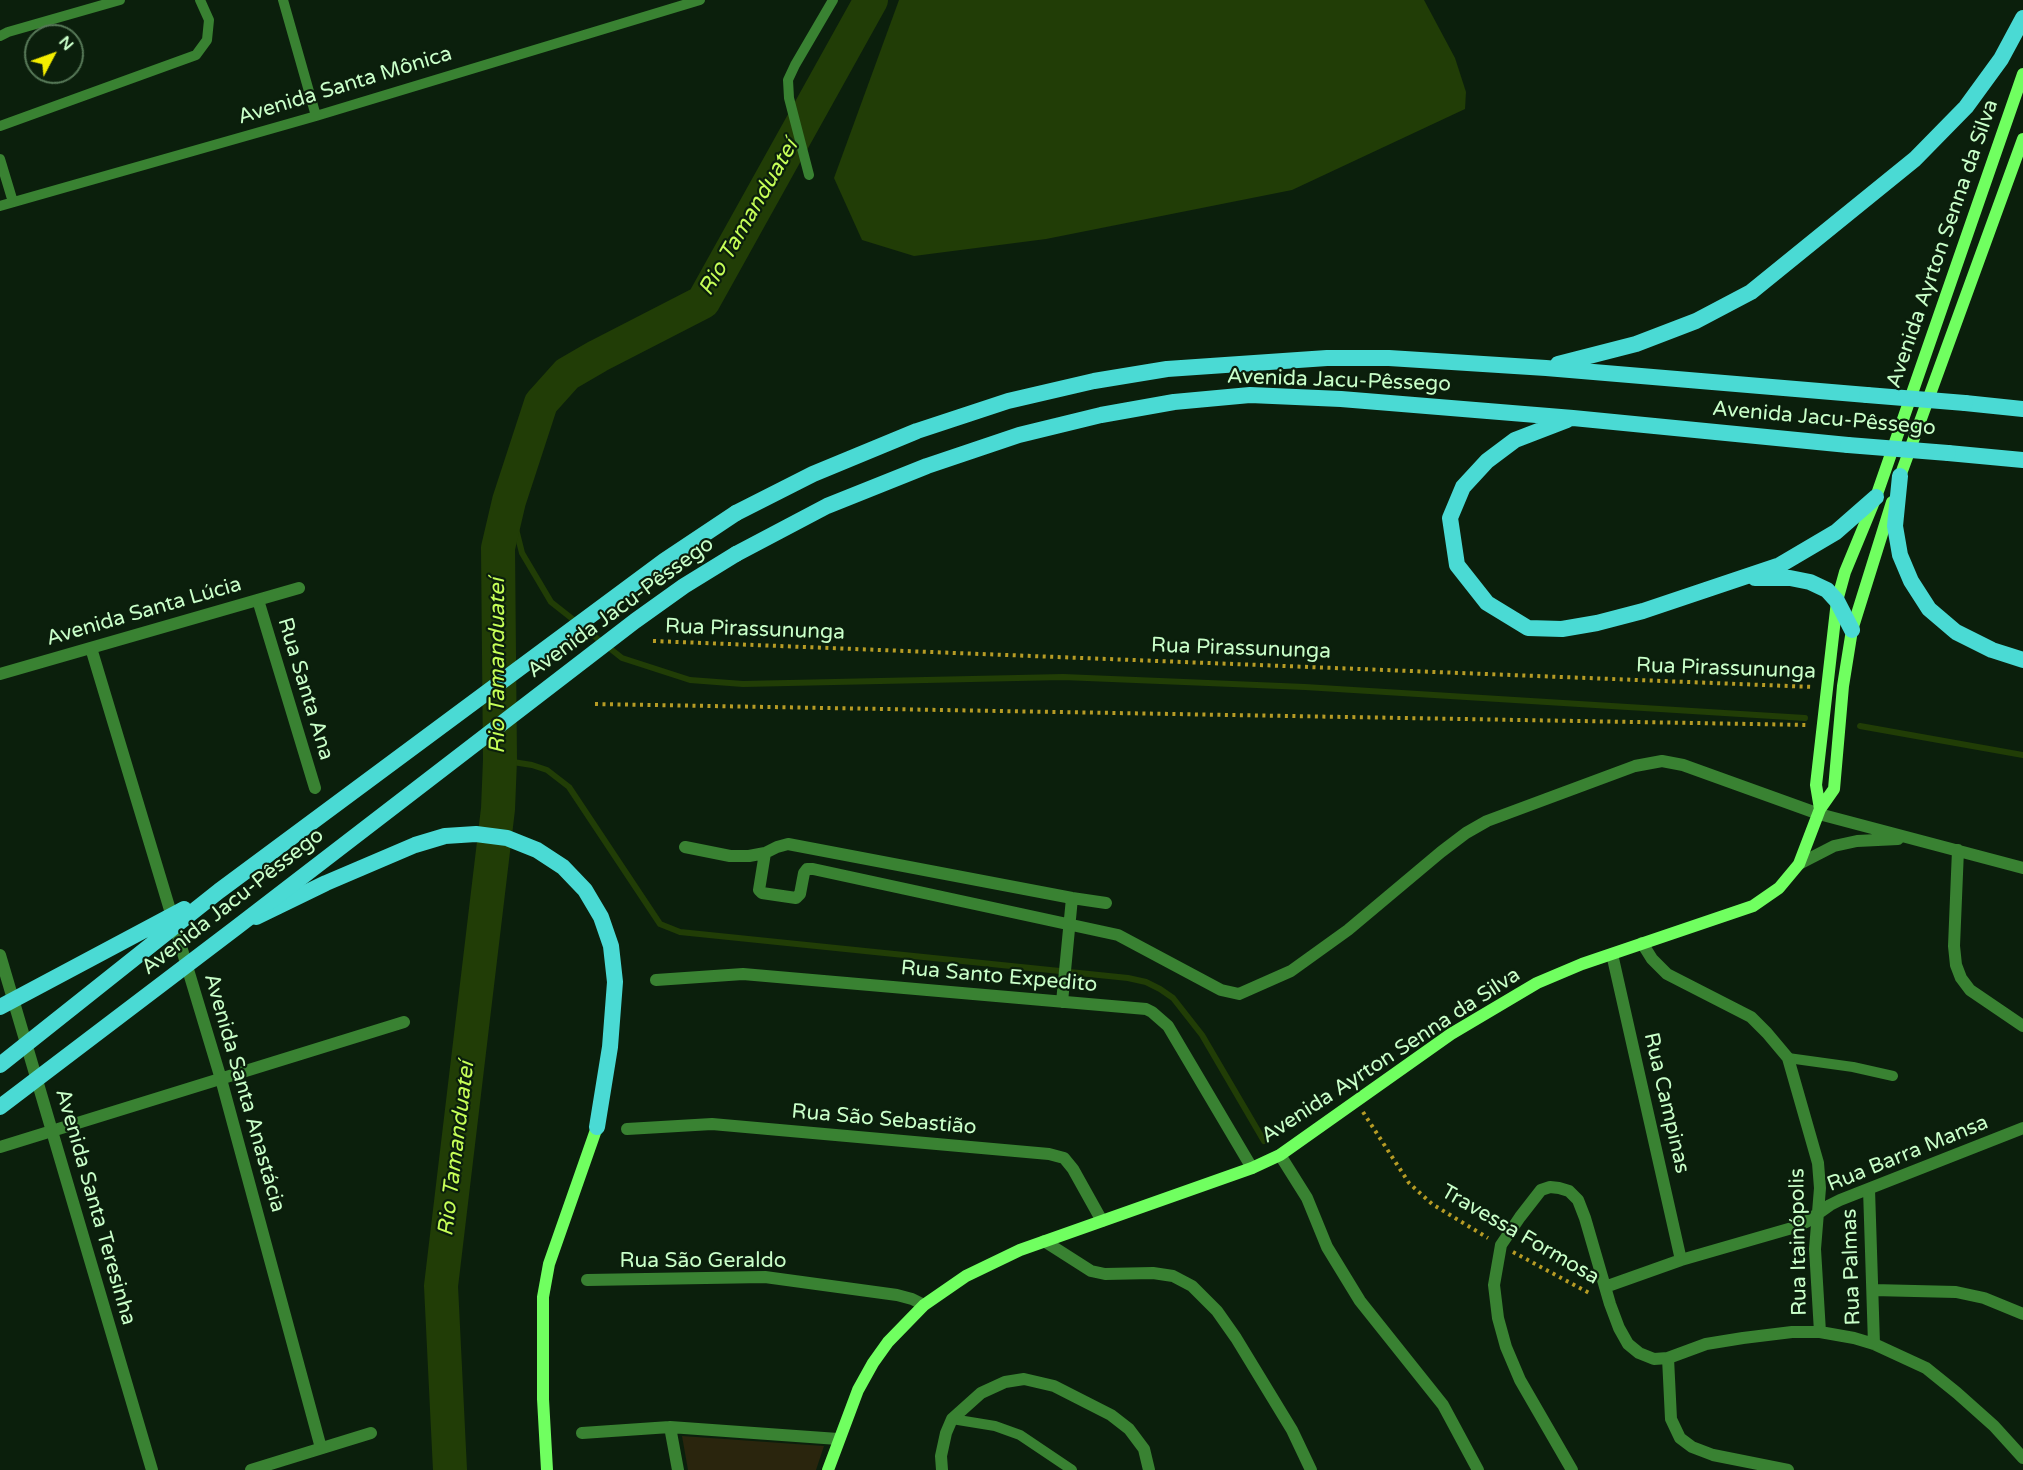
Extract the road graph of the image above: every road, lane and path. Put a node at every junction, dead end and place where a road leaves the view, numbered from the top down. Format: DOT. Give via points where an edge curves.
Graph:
graph roads {
  1 [pos="120,0"];
  2 [pos="200,0"];
  3 [pos="283,0"];
  4 [pos="700,0"];
  5 [pos="833,0"];
  6 [pos="2023,18"];
  7 [pos="0,36"];
  8 [pos="2023,74"];
  9 [pos="316,116"];
  10 [pos="0,126"];
  11 [pos="2023,140"];
  12 [pos="0,159"];
  13 [pos="809,175"];
  14 [pos="13,202"];
  15 [pos="0,206"];
  16 [pos="1546,368"];
  17 [pos="2023,409"];
  18 [pos="1573,418"];
  19 [pos="2023,460"];
  20 [pos="1900,476"];
  21 [pos="1876,497"];
  22 [pos="1745,578"];
  23 [pos="299,588"];
  24 [pos="258,600"];
  25 [pos="1837,601"];
  26 [pos="1852,630"];
  27 [pos="653,641"];
  28 [pos="91,648"];
  29 [pos="2023,660"];
  30 [pos="0,674"];
  31 [pos="1827,688"];
  32 [pos="595,704"];
  33 [pos="1824,725"];
  34 [pos="315,788"];
  35 [pos="1820,812"];
  36 [pos="1911,838"];
  37 [pos="685,847"];
  38 [pos="1958,850"];
  39 [pos="765,853"];
  40 [pos="1799,864"];
  41 [pos="2023,868"];
  42 [pos="219,891"];
  43 [pos="1072,898"];
  44 [pos="1106,903"];
  45 [pos="1071,924"];
  46 [pos="237,927"];
  47 [pos="1642,943"];
  48 [pos="1612,954"];
  49 [pos="0,955"];
  50 [pos="656,980"];
  51 [pos="1062,1002"];
  52 [pos="0,1007"];
  53 [pos="404,1022"];
  54 [pos="2023,1026"];
  55 [pos="1788,1058"];
  56 [pos="0,1065"];
  57 [pos="1893,1076"];
  58 [pos="221,1079"];
  59 [pos="1356,1101"];
  60 [pos="0,1107"];
  61 [pos="597,1127"];
  62 [pos="2023,1128"];
  63 [pos="627,1129"];
  64 [pos="52,1131"];
  65 [pos="0,1147"];
  66 [pos="1280,1155"];
  67 [pos="1252,1168"];
  68 [pos="1869,1189"];
  69 [pos="1818,1213"];
  70 [pos="1102,1221"];
  71 [pos="1044,1241"];
  72 [pos="1501,1245"];
  73 [pos="1681,1260"];
  74 [pos="587,1280"];
  75 [pos="1605,1287"];
  76 [pos="1873,1290"];
  77 [pos="1610,1304"];
  78 [pos="924,1305"];
  79 [pos="2023,1314"];
  80 [pos="1820,1332"];
  81 [pos="1874,1344"];
  82 [pos="1668,1358"];
  83 [pos="952,1419"];
  84 [pos="670,1427"];
  85 [pos="371,1433"];
  86 [pos="582,1433"];
  87 [pos="838,1439"];
  88 [pos="321,1448"];
  89 [pos="2023,1458"];
  90 [pos="152,1470"];
  91 [pos="251,1470"];
  92 [pos="547,1470"];
  93 [pos="678,1470"];
  94 [pos="828,1470"];
  95 [pos="942,1470"];
  96 [pos="1072,1470"];
  97 [pos="1149,1470"];
  98 [pos="1311,1470"];
  99 [pos="1478,1470"];
  100 [pos="1572,1470"];
  101 [pos="1788,1470"];
  1 -- 7 [label="lane"];
  2 -- 10 [label="lane" via="209,20 207,40 196,55"];
  3 -- 9 [label="lane"];
  4 -- 9 [label="lane, Avenida Santa Mônica"];
  5 -- 13 [label="lane" via="788,80"];
  6 -- 16 [label="highway" via="2001,59 1966,107 1915,159 1750,292 1696,321 1636,344"];
  8 -- 21 [label="main road, Avenida Ayrton Senna da Silva"];
  9 -- 14 [label="lane, Avenida Santa Mônica"];
  11 -- 20 [label="main road, Avenida Ayrton Senna da Silva"];
  12 -- 14 [label="lane"];
  14 -- 15 [label="lane, Avenida Santa Mônica"];
  16 -- 17 [label="highway, Avenida Jacu-Pêssego, bridge"];
  16 -- 42 [label="highway, Avenida Jacu-Pêssego, bridge" via="1327,358 1167,369 1008,401 917,430 813,474 736,513 664,561"];
  18 -- 19 [label="highway, Avenida Jacu-Pêssego, bridge"];
  18 -- 22 [label="highway" via="1515,440 1487,461 1463,487 1450,518 1457,565 1487,603 1528,628 1562,630 1643,611"];
  18 -- 46 [label="highway, Avenida Jacu-Pêssego, bridge" via="1250,395 1174,402 1101,415 1018,435 927,466 827,506 684,586"];
  20 -- 26 [label="main road, Avenida Ayrton Senna da Silva"];
  20 -- 29 [label="highway" via="1895,526 1900,555 1911,582 1929,609 1956,632"];
  21 -- 22 [label="highway" via="1836,532 1802,554"];
  21 -- 25 [label="main road, Avenida Ayrton Senna da Silva"];
  22 -- 25 [label="highway" via="1810,582 1827,590"];
  23 -- 24 [label="street, Avenida Santa Lúcia"];
  24 -- 28 [label="street, Avenida Santa Lúcia"];
  24 -- 34 [label="street, Rua Santa Ana"];
  25 -- 26 [label="highway"];
  25 -- 31 [label="main road, Avenida Ayrton Senna da Silva"];
  26 -- 35 [label="main road, Avenida Ayrton Senna da Silva" via="1834,789"];
  27 -- 31 [label="path, Rua Pirassununga"];
  28 -- 30 [label="street, Avenida Santa Lúcia"];
  28 -- 58 [label="street, Avenida Santa Anastácia"];
  31 -- 33 [label="main road, Avenida Ayrton Senna da Silva"];
  32 -- 33 [label="path"];
  33 -- 35 [label="main road, Avenida Ayrton Senna da Silva" via="1816,785"];
  35 -- 36 [label="street"];
  35 -- 40 [label="main road, Avenida Ayrton Senna da Silva"];
  35 -- 45 [label="street" via="1683,765 1662,761 1635,766 1466,832 1348,930 1291,971 1239,994 1221,990 1118,935"];
  36 -- 38 [label="street"];
  36 -- 40 [label="street" via="1834,846"];
  37 -- 39 [label="street" via="730,856"];
  38 -- 41 [label="street"];
  38 -- 54 [label="street" via="1954,946 1960,978"];
  39 -- 43 [label="street" via="788,844"];
  39 -- 45 [label="street" via="759,890 762,893 796,898 804,873 813,868"];
  40 -- 47 [label="main road, Avenida Ayrton Senna da Silva" via="1779,888 1753,906"];
  42 -- 52 [label="highway, bridge"];
  42 -- 56 [label="highway, Avenida Jacu-Pêssego, bridge"];
  43 -- 44 [label="street"];
  43 -- 45 [label="street"];
  45 -- 51 [label="street"];
  46 -- 60 [label="highway, Avenida Jacu-Pêssego, bridge"];
  46 -- 61 [label="highway, bridge" via="326,882 445,836 507,838 537,850 563,867 585,890 601,916 611,946 615,982 610,1047"];
  47 -- 48 [label="main road, Avenida Ayrton Senna da Silva"];
  47 -- 55 [label="street, Rua Itainópolis" via="1668,974 1751,1017"];
  48 -- 59 [label="main road, Avenida Ayrton Senna da Silva" via="1511,997"];
  48 -- 73 [label="street, Rua Campinas"];
  49 -- 64 [label="street, Avenida Santa Teresinha"];
  50 -- 51 [label="street, Rua Santo Expedito" via="743,974"];
  51 -- 67 [label="street, Rua Santo Expedito" via="1146,1009 1160,1017"];
  53 -- 58 [label="street"];
  55 -- 57 [label="lane"];
  55 -- 69 [label="street, Rua Itainópolis" via="1818,1163"];
  58 -- 64 [label="street"];
  58 -- 88 [label="street, Avenida Santa Anastácia"];
  59 -- 66 [label="main road, Avenida Ayrton Senna da Silva"];
  59 -- 72 [label="path, Travessa Formosa" via="1409,1183 1432,1204"];
  61 -- 92 [label="main road" via="549,1264 543,1297"];
  62 -- 68 [label="street, Rua Barra Mansa"];
  63 -- 70 [label="street, Rua São Sebastião" via="712,1124 1049,1154 1064,1158 1073,1169"];
  64 -- 65 [label="street"];
  64 -- 90 [label="street, Avenida Santa Teresinha"];
  66 -- 67 [label="main road, Avenida Ayrton Senna da Silva"];
  66 -- 99 [label="street" via="1307,1198 1327,1247 1360,1301 1443,1405"];
  67 -- 70 [label="main road, Avenida Ayrton Senna da Silva"];
  68 -- 69 [label="street, Rua Barra Mansa"];
  68 -- 76 [label="street, Rua Palmas"];
  69 -- 73 [label="street, Rua Barra Mansa" via="1792,1228"];
  69 -- 80 [label="street, Rua Itainópolis" via="1815,1249"];
  70 -- 71 [label="main road, Avenida Ayrton Senna da Silva"];
  71 -- 78 [label="main road, Avenida Ayrton Senna da Silva" via="966,1276"];
  71 -- 98 [label="street" via="1091,1271 1153,1273 1173,1276 1192,1286 1236,1338"];
  72 -- 75 [label="street" via="1541,1190 1550,1187 1569,1191 1578,1200 1585,1218"];
  72 -- 77 [label="path, Travessa Formosa"];
  72 -- 100 [label="street" via="1494,1285 1506,1347 1520,1380"];
  73 -- 75 [label="street, Rua Barra Mansa"];
  74 -- 78 [label="street, Rua São Geraldo" via="765,1277 897,1295"];
  75 -- 77 [label="street"];
  76 -- 79 [label="street" via="1956,1292 1984,1298"];
  76 -- 81 [label="street, Rua Palmas"];
  77 -- 82 [label="street" via="1628,1344 1654,1359"];
  78 -- 87 [label="main road, Avenida Ayrton Senna da Silva" via="873,1363"];
  80 -- 81 [label="street"];
  80 -- 82 [label="street" via="1706,1344"];
  81 -- 89 [label="street" via="1926,1368 1994,1426"];
  82 -- 101 [label="street" via="1671,1419 1680,1438 1713,1455"];
  83 -- 95 [label="street" via="943,1445"];
  83 -- 96 [label="lane" via="995,1426 1020,1435"];
  83 -- 97 [label="street" via="981,1393 1005,1382 1024,1379 1054,1386 1111,1415 1129,1430 1144,1449"];
  84 -- 86 [label="street"];
  84 -- 87 [label="street"];
  84 -- 93 [label="street"];
  85 -- 88 [label="street"];
  87 -- 94 [label="main road, Avenida Ayrton Senna da Silva"];
  88 -- 91 [label="street"];
}
